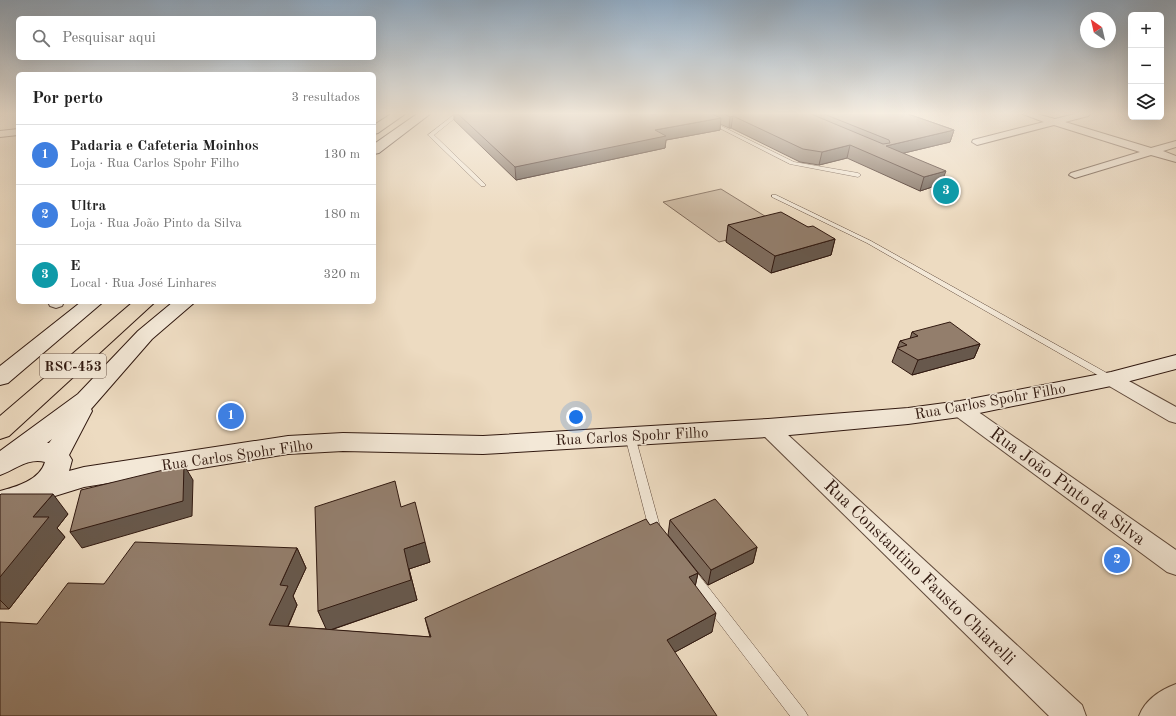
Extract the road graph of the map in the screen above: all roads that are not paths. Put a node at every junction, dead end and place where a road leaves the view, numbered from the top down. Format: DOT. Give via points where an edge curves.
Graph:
graph roads {
  1 [pos="444,147"];
  2 [pos="761,147"];
  3 [pos="1138,147"];
  4 [pos="1163,147"];
  5 [pos="1150,151"];
  6 [pos="1176,159"];
  7 [pos="858,175"];
  8 [pos="1075,175"];
  9 [pos="483,185"];
  10 [pos="774,196"];
  11 [pos="90,304"];
  12 [pos="143,304"];
  13 [pos="184,304"];
  14 [pos="1176,362"];
  15 [pos="0,378"];
  16 [pos="1111,379"];
  17 [pos="86,400"];
  18 [pos="960,409"];
  19 [pos="1176,416"];
  20 [pos="768,428"];
  21 [pos="0,430"];
  22 [pos="630,436"];
  23 [pos="57,458"];
  24 [pos="0,465"];
  25 [pos="84,477"];
  26 [pos="15,499"];
  27 [pos="665,542"];
  28 [pos="679,560"];
  29 [pos="1176,564"];
  30 [pos="1176,699"];
  31 [pos="800,716"];
  32 [pos="1071,716"];
  33 [pos="1154,716"];
  1 -- 9 [label="lane"];
  2 -- 7 [label="lane" via="802,166"];
  3 -- 5 [label="street"];
  4 -- 5 [label="street"];
  5 -- 6 [label="street"];
  5 -- 8 [label="street"];
  10 -- 16 [label="lane" via="869,242"];
  11 -- 15 [label="main road"];
  12 -- 21 [label="highway, RSC-453"];
  13 -- 17 [label="main road" via="145,335"];
  14 -- 16 [label="main road, Rua Carlos Spohr Filho"];
  16 -- 18 [label="main road, Rua Carlos Spohr Filho"];
  16 -- 19 [label="street"];
  17 -- 23 [label="main road" via="68,430"];
  17 -- 24 [label="main road"];
  18 -- 20 [label="main road, Rua Carlos Spohr Filho"];
  18 -- 29 [label="street, Rua João Pinto da Silva"];
  20 -- 22 [label="main road, Rua Carlos Spohr Filho"];
  20 -- 32 [label="street, Rua Constantino Fausto Chiarelli"];
  22 -- 25 [label="main road, Rua Carlos Spohr Filho" via="483,445 343,442 288,445"];
  22 -- 27 [label="lane" via="655,529"];
  23 -- 24 [label="main road" via="49,452 28,453"];
  23 -- 25 [label="main road" via="61,464"];
  23 -- 26 [label="main road" via="58,467 54,474"];
  25 -- 26 [label="main road, Rua Carlos Spohr Filho"];
  28 -- 31 [label="lane"];
  30 -- 33 [label="street"];
}
